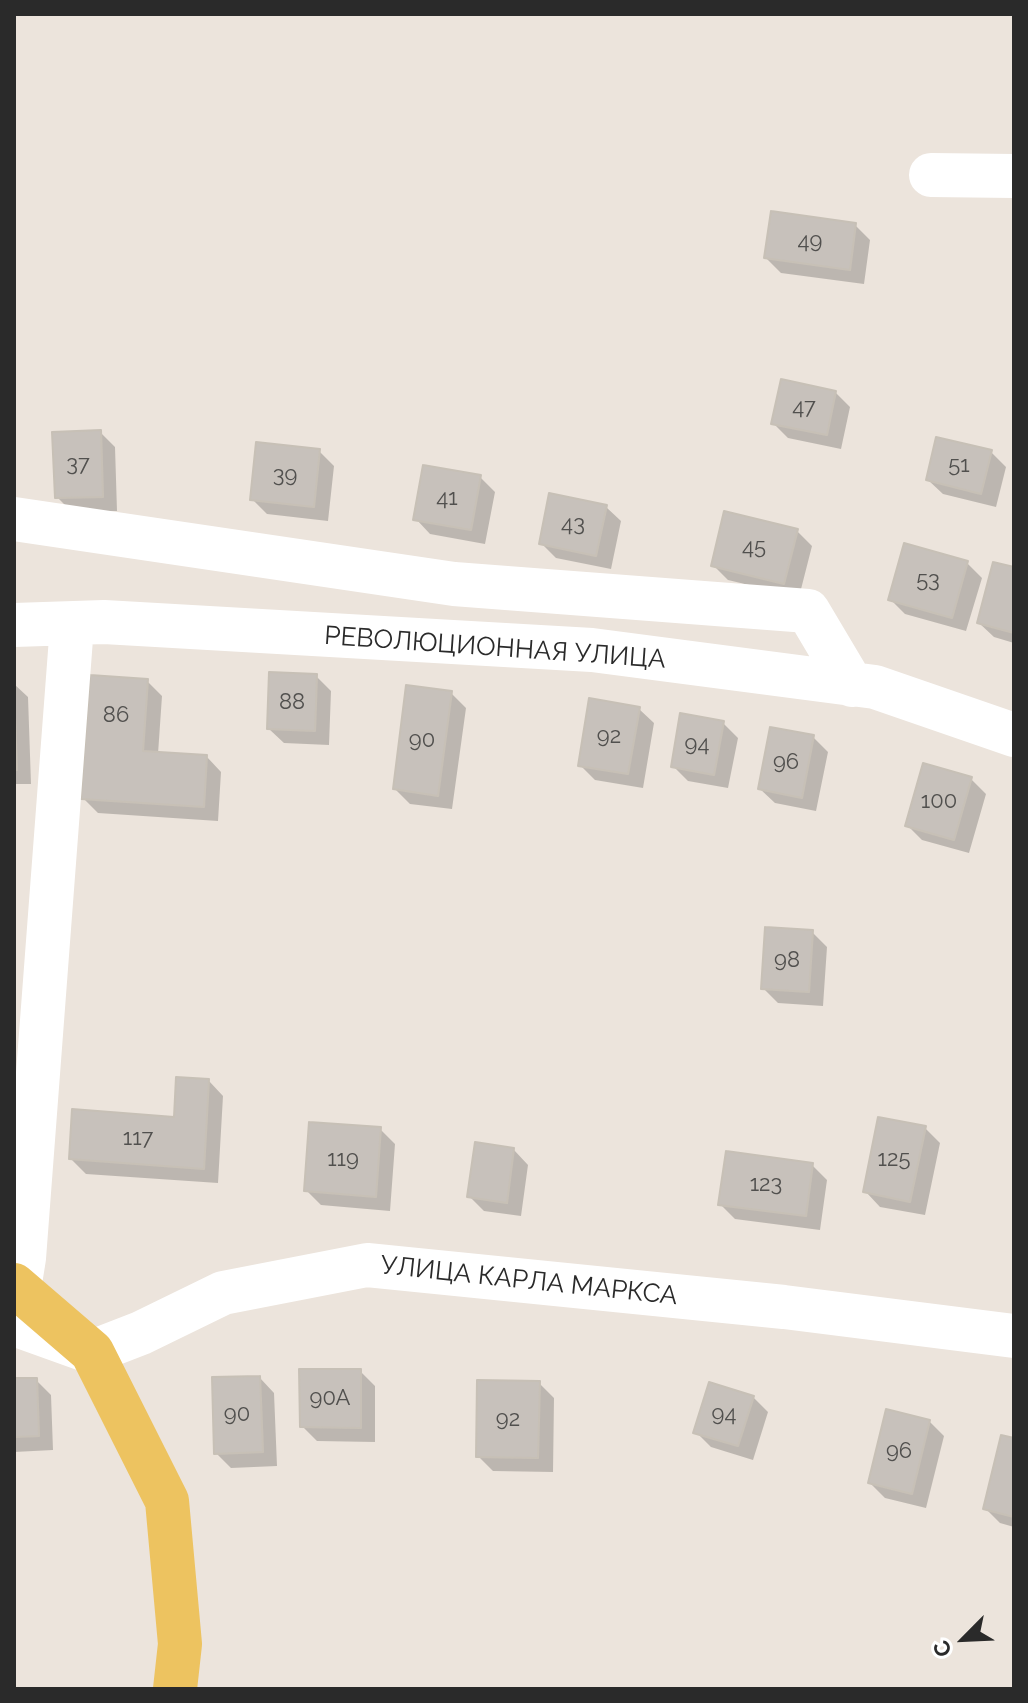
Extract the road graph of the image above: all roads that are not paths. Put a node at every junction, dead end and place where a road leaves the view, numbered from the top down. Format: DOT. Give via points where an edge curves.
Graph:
graph roads {
  1 [pos="931,175"];
  2 [pos="1014,176"];
  3 [pos="14,519"];
  4 [pos="14,625"];
  5 [pos="72,625"];
  6 [pos="852,685"];
  7 [pos="1014,735"];
  8 [pos="16,1299"];
  9 [pos="1014,1336"];
  10 [pos="92,1352"];
  11 [pos="175,1689"];
  1 -- 2 [label="street"];
  3 -- 6 [label="street" via="454,584 808,611"];
  4 -- 5 [label="street, РЕВОЛЮЦИОННАЯ УЛИЦА"];
  5 -- 6 [label="street, РЕВОЛЮЦИОННАЯ УЛИЦА" via="104,622 592,650"];
  5 -- 8 [label="street" via="24,1258"];
  6 -- 7 [label="street, РЕВОЛЮЦИОННАЯ УЛИЦА" via="875,687"];
  8 -- 10 [label="main road"];
  9 -- 10 [label="street, УЛИЦА КАРЛА МАРКСА" via="367,1265 223,1293"];
  10 -- 11 [label="main road" via="167,1501 180,1644"];
}
